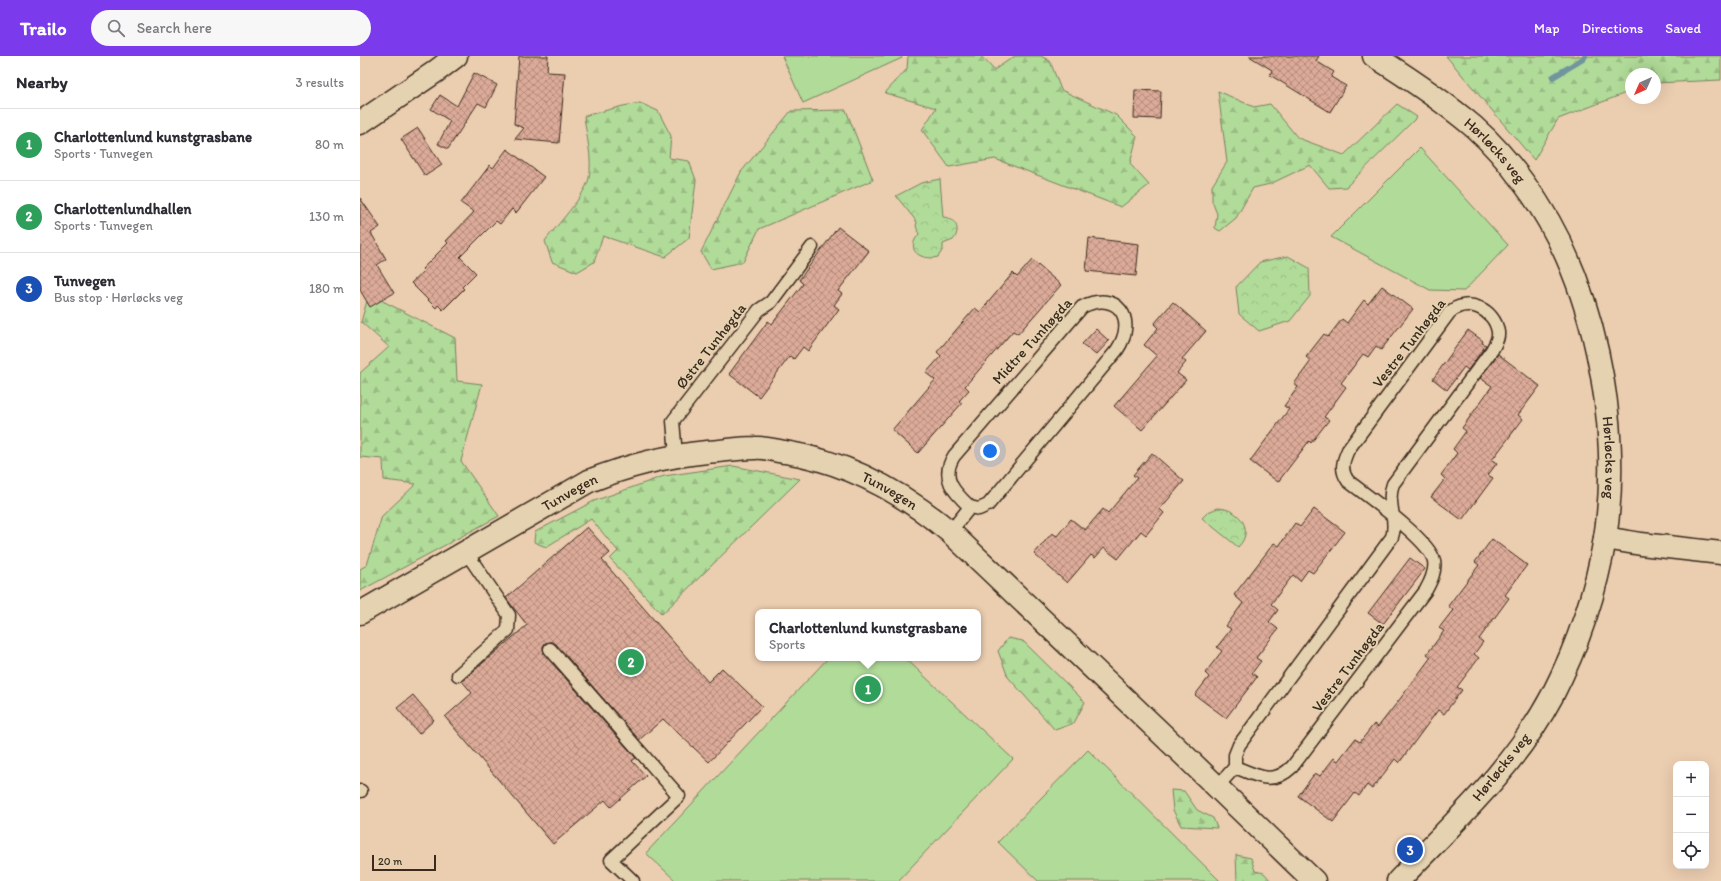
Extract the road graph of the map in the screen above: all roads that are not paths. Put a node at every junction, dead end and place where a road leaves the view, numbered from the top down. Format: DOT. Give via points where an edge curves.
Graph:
graph roads {
  1 [pos="456,56"];
  2 [pos="1374,56"];
  3 [pos="360,123"];
  4 [pos="812,247"];
  5 [pos="676,455"];
  6 [pos="970,507"];
  7 [pos="1394,516"];
  8 [pos="950,532"];
  9 [pos="1605,538"];
  10 [pos="466,552"];
  11 [pos="1721,553"];
  12 [pos="360,613"];
  13 [pos="550,649"];
  14 [pos="458,675"];
  15 [pos="1235,767"];
  16 [pos="1217,787"];
  17 [pos="633,881"];
  18 [pos="1314,881"];
  19 [pos="1398,881"];
  1 -- 3 [label="street"];
  2 -- 9 [label="street, Hørløcks veg" via="1437,98 1476,129 1524,182 1546,216 1564,252 1594,335 1604,390 1610,457"];
  4 -- 5 [label="lane, Østre Tunhøgda" via="772,302 759,310 673,421"];
  5 -- 8 [label="street, Tunvegen" via="757,448 801,454 844,467 887,487 927,513"];
  5 -- 10 [label="street, Tunvegen" via="614,471 589,481"];
  6 -- 6 [label="lane, Midtre Tunhøgda" via="960,498 948,477 954,456 1082,307 1099,301 1115,306 1121,311 1126,325 1124,340 1118,350 988,505 979,509"];
  6 -- 8 [label="lane"];
  7 -- 7 [label="lane, Vestre Tunhøgda" via="1390,495 1396,479 1497,341 1498,332 1491,315 1475,305 1459,305 1449,313 1348,450 1344,459 1342,468 1348,481"];
  7 -- 15 [label="lane, Vestre Tunhøgda" via="1395,530 1392,538 1240,745 1235,755"];
  7 -- 15 [label="lane, Vestre Tunhøgda" via="1416,536 1434,561 1432,579 1426,590 1285,774 1272,778 1258,776"];
  8 -- 16 [label="street, Tunvegen"];
  9 -- 11 [label="street"];
  9 -- 19 [label="street, Hørløcks veg" via="1590,602 1578,637 1551,697 1535,725 1502,770"];
  10 -- 12 [label="street, Tunvegen"];
  10 -- 14 [label="lane" via="509,615 508,630"];
  13 -- 17 [label="lane" via="679,796 610,860"];
  15 -- 16 [label="lane"];
  16 -- 18 [label="street, Tunvegen"];
}
